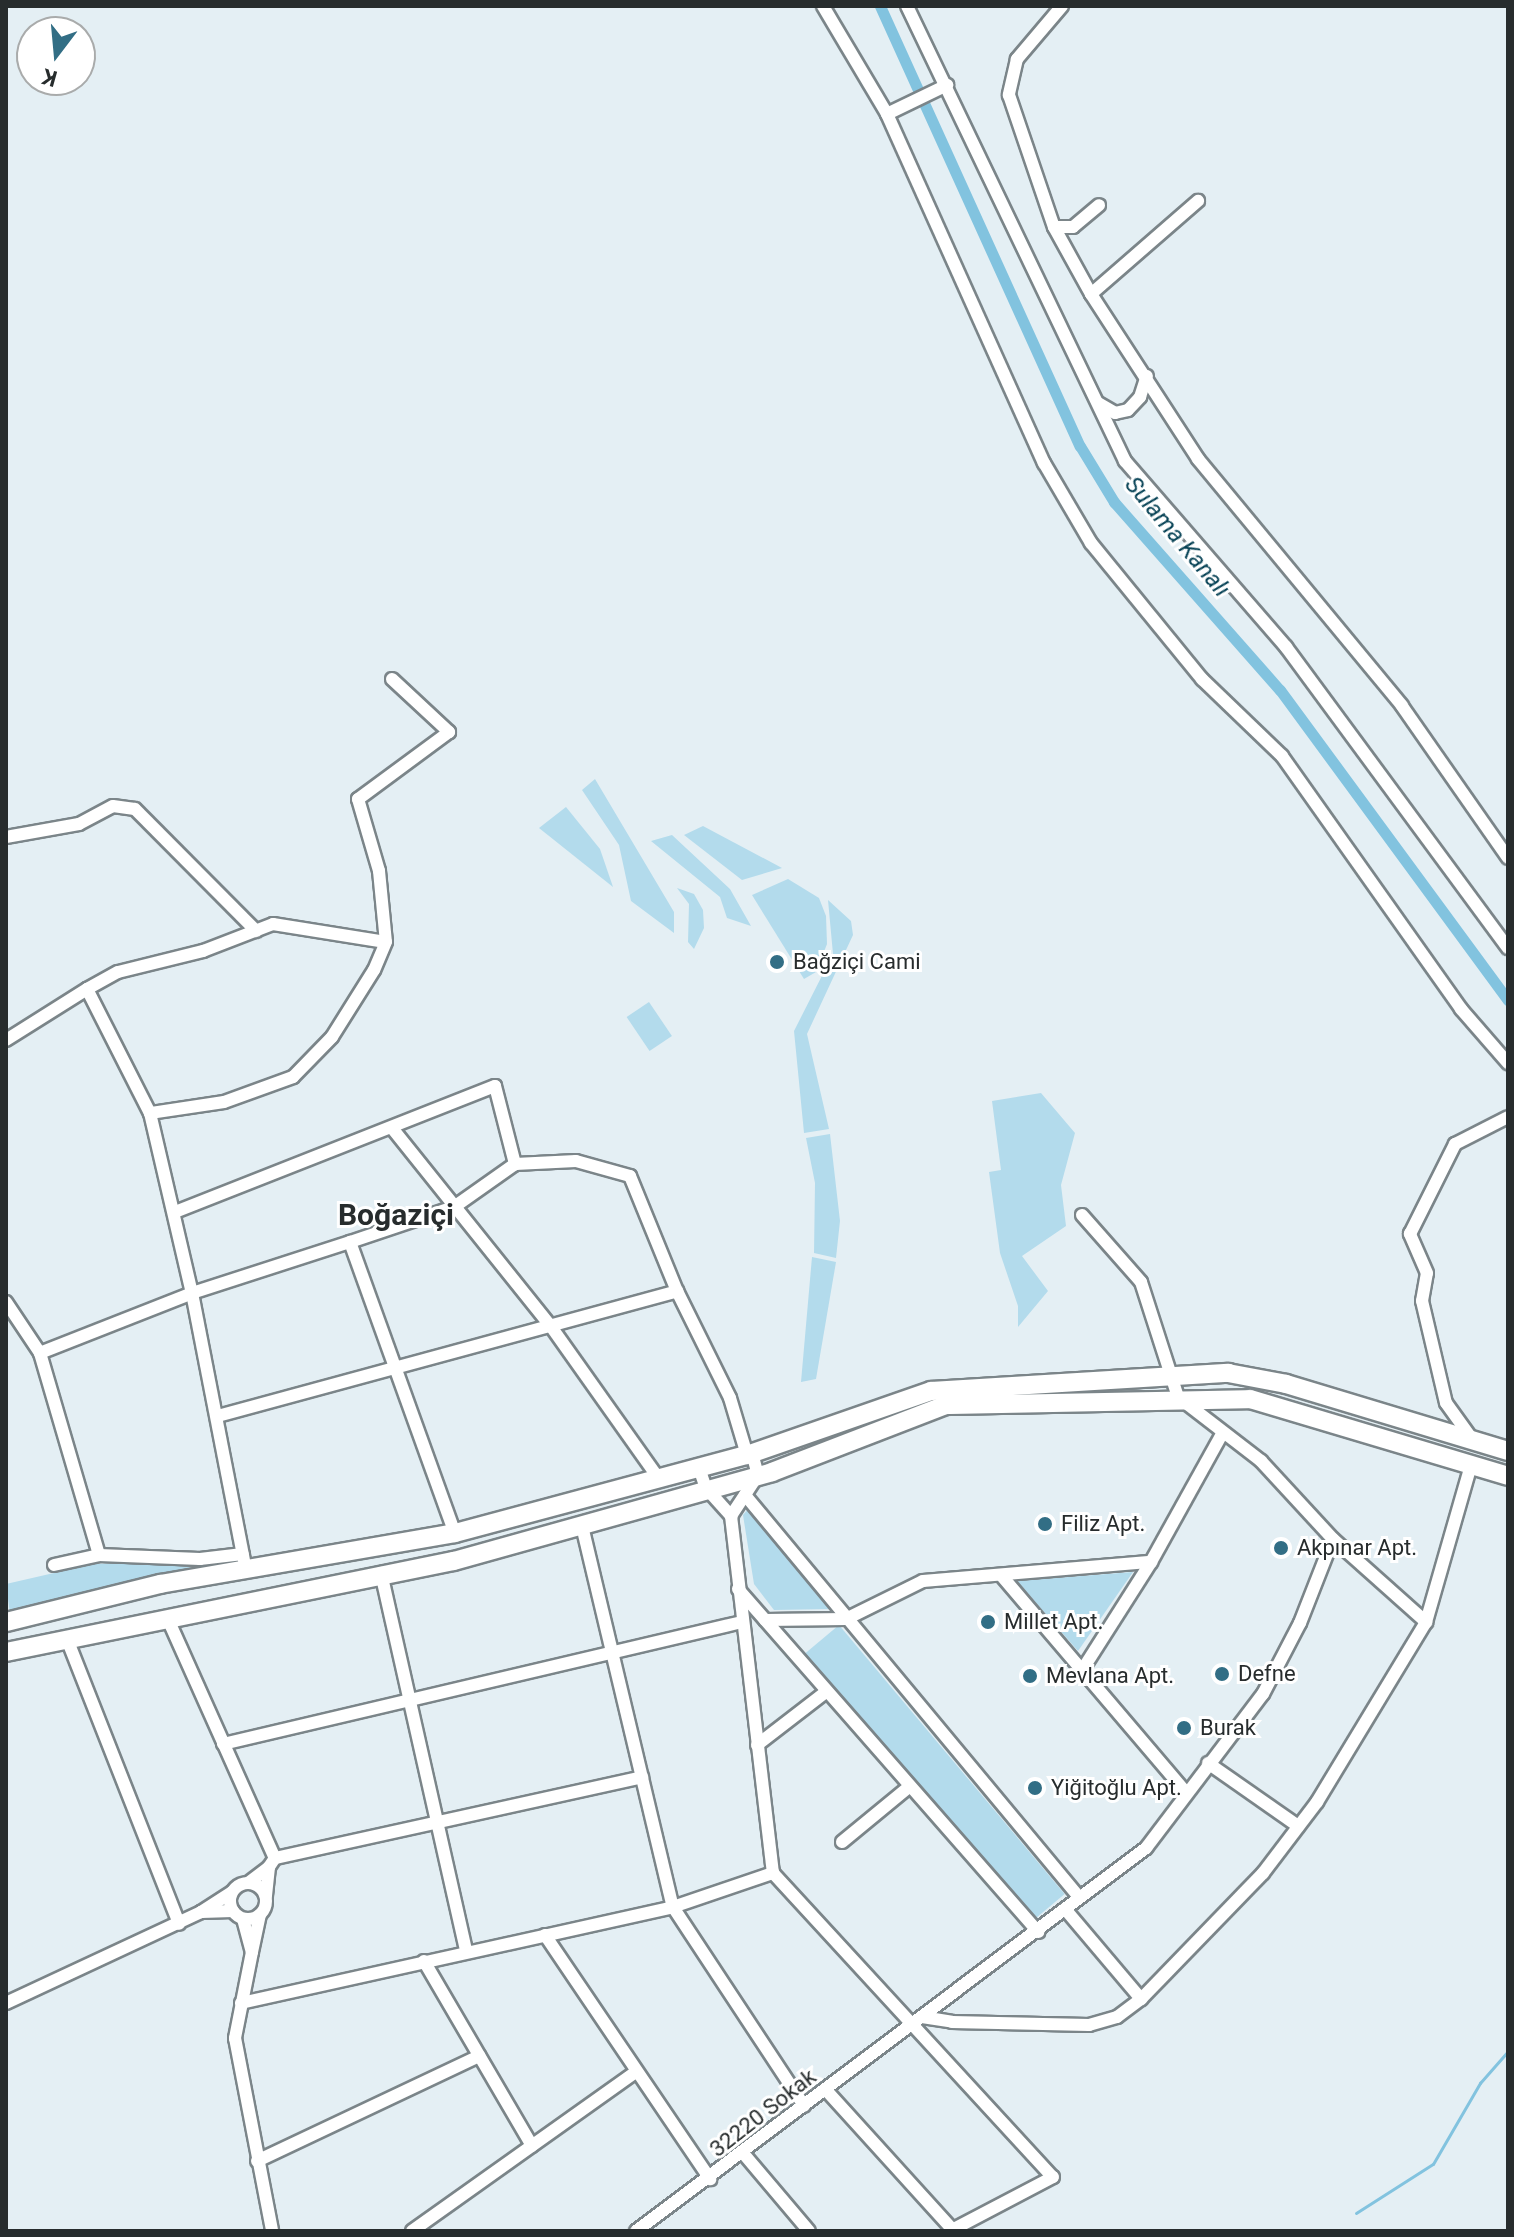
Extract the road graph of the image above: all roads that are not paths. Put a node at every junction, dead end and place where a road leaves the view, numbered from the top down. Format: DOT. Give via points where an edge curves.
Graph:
graph roads {
  1 [pos="823,6"];
  2 [pos="907,6"];
  3 [pos="1062,6"];
  4 [pos="944,87"];
  5 [pos="887,114"];
  6 [pos="1198,201"];
  7 [pos="1099,205"];
  8 [pos="1054,227"];
  9 [pos="1091,294"];
  10 [pos="1147,376"];
  11 [pos="1098,403"];
  12 [pos="392,679"];
  13 [pos="6,837"];
  14 [pos="1508,857"];
  15 [pos="256,931"];
  16 [pos="386,942"];
  17 [pos="1508,948"];
  18 [pos="87,989"];
  19 [pos="6,1040"];
  20 [pos="1508,1063"];
  21 [pos="150,1113"];
  22 [pos="1508,1117"];
  23 [pos="392,1128"];
  24 [pos="515,1164"];
  25 [pos="454,1207"];
  26 [pos="175,1212"];
  27 [pos="1082,1215"];
  28 [pos="350,1242"];
  29 [pos="677,1291"];
  30 [pos="192,1293"];
  31 [pos="6,1302"];
  32 [pos="550,1325"];
  33 [pos="40,1353"];
  34 [pos="396,1367"];
  35 [pos="1169,1376"];
  36 [pos="1178,1397"];
  37 [pos="218,1416"];
  38 [pos="1222,1434"];
  39 [pos="1474,1441"];
  40 [pos="1508,1451"];
  41 [pos="750,1454"];
  42 [pos="1471,1465"];
  43 [pos="699,1468"];
  44 [pos="758,1475"];
  45 [pos="1508,1476"];
  46 [pos="659,1479"];
  47 [pos="706,1488"];
  48 [pos="745,1495"];
  49 [pos="731,1516"];
  50 [pos="582,1526"];
  51 [pos="455,1533"];
  52 [pos="1333,1539"];
  53 [pos="99,1555"];
  54 [pos="244,1562"];
  55 [pos="1151,1562"];
  56 [pos="54,1565"];
  57 [pos="381,1573"];
  58 [pos="1001,1575"];
  59 [pos="738,1589"];
  60 [pos="167,1617"];
  61 [pos="846,1619"];
  62 [pos="765,1620"];
  63 [pos="6,1622"];
  64 [pos="742,1622"];
  65 [pos="1426,1622"];
  66 [pos="67,1639"];
  67 [pos="6,1652"];
  68 [pos="612,1654"];
  69 [pos="1081,1672"];
  70 [pos="827,1691"];
  71 [pos="409,1704"];
  72 [pos="223,1744"];
  73 [pos="757,1745"];
  74 [pos="1208,1763"];
  75 [pos="642,1777"];
  76 [pos="910,1786"];
  77 [pos="1186,1792"];
  78 [pos="435,1821"];
  79 [pos="1298,1826"];
  80 [pos="842,1842"];
  81 [pos="272,1863"];
  82 [pos="773,1873"];
  83 [pos="248,1883"];
  84 [pos="232,1892"];
  85 [pos="266,1896"];
  86 [pos="1079,1897"];
  87 [pos="673,1907"];
  88 [pos="1065,1909"];
  89 [pos="201,1912"];
  90 [pos="238,1915"];
  91 [pos="260,1915"];
  92 [pos="179,1924"];
  93 [pos="1038,1932"];
  94 [pos="545,1935"];
  95 [pos="466,1950"];
  96 [pos="252,1952"];
  97 [pos="424,1961"];
  98 [pos="1141,1999"];
  99 [pos="6,2003"];
  100 [pos="241,2003"];
  101 [pos="917,2020"];
  102 [pos="479,2056"];
  103 [pos="636,2072"];
  104 [pos="826,2090"];
  105 [pos="804,2106"];
  106 [pos="532,2146"];
  107 [pos="743,2153"];
  108 [pos="257,2161"];
  109 [pos="710,2179"];
  110 [pos="641,2230"];
  111 [pos="952,2230"];
  112 [pos="272,2231"];
  113 [pos="412,2231"];
  114 [pos="809,2231"];
  1 -- 5 [label="street"];
  2 -- 4 [label="street"];
  3 -- 8 [label="street" via="1017,59 1009,95"];
  4 -- 5 [label="street"];
  4 -- 11 [label="street"];
  5 -- 20 [label="street" via="1044,463 1091,543 1202,679 1282,756 1461,1009"];
  6 -- 9 [label="street"];
  7 -- 8 [label="street" via="1073,227"];
  8 -- 9 [label="street"];
  9 -- 10 [label="street"];
  10 -- 11 [label="street" via="1140,397 1128,410 1115,413"];
  10 -- 14 [label="street" via="1198,459 1402,706"];
  11 -- 17 [label="street" via="1125,461 1286,647"];
  12 -- 16 [label="street" via="449,732 358,799 379,871"];
  13 -- 15 [label="street" via="79,824 113,806 135,809"];
  15 -- 16 [label="street" via="273,924"];
  15 -- 18 [label="street" via="203,951 118,972"];
  16 -- 21 [label="street" via="332,1037 293,1077 224,1102"];
  18 -- 19 [label="street"];
  18 -- 21 [label="street"];
  21 -- 26 [label="street"];
  22 -- 39 [label="street" via="1455,1144 1410,1234 1427,1273 1422,1301 1446,1403"];
  23 -- 24 [label="street" via="495,1086"];
  23 -- 25 [label="street"];
  23 -- 26 [label="street"];
  24 -- 25 [label="street"];
  24 -- 29 [label="street" via="576,1161 630,1176"];
  25 -- 28 [label="street"];
  25 -- 32 [label="street"];
  26 -- 30 [label="street"];
  27 -- 35 [label="street" via="1141,1282"];
  28 -- 30 [label="street"];
  28 -- 34 [label="street"];
  29 -- 32 [label="street"];
  29 -- 41 [label="street" via="730,1398"];
  30 -- 33 [label="street"];
  30 -- 37 [label="street"];
  31 -- 33 [label="street"];
  32 -- 34 [label="street"];
  32 -- 46 [label="street"];
  33 -- 53 [label="street"];
  34 -- 37 [label="street"];
  34 -- 51 [label="street"];
  35 -- 36 [label="street"];
  35 -- 39 [label="main road" via="1228,1373 1286,1384"];
  35 -- 41 [label="main road" via="931,1391"];
  36 -- 38 [label="street"];
  36 -- 42 [label="main road" via="1250,1399"];
  36 -- 44 [label="main road" via="946,1405"];
  37 -- 54 [label="street"];
  38 -- 52 [label="street" via="1261,1461"];
  38 -- 55 [label="street"];
  39 -- 40 [label="main road"];
  41 -- 43 [label="main road"];
  41 -- 44 [label="street"];
  42 -- 45 [label="main road"];
  42 -- 65 [label="street"];
  43 -- 46 [label="main road"];
  43 -- 47 [label="street"];
  44 -- 47 [label="main road"];
  44 -- 48 [label="street"];
  46 -- 51 [label="main road"];
  47 -- 49 [label="street"];
  47 -- 50 [label="main road"];
  48 -- 49 [label="street"];
  48 -- 61 [label="street"];
  49 -- 59 [label="street"];
  50 -- 57 [label="main road" via="454,1561"];
  50 -- 68 [label="street"];
  51 -- 54 [label="main road"];
  52 -- 65 [label="street"];
  52 -- 74 [label="street, 32220 Sokak" via="1300,1623 1263,1694"];
  53 -- 54 [label="street"];
  53 -- 56 [label="street"];
  54 -- 63 [label="main road"];
  55 -- 58 [label="street"];
  55 -- 69 [label="street"];
  57 -- 60 [label="main road"];
  57 -- 71 [label="street"];
  58 -- 61 [label="street" via="923,1581"];
  58 -- 69 [label="street"];
  59 -- 62 [label="street"];
  59 -- 64 [label="street"];
  60 -- 66 [label="main road"];
  60 -- 72 [label="street"];
  61 -- 62 [label="street"];
  61 -- 86 [label="street"];
  62 -- 70 [label="street"];
  64 -- 68 [label="street"];
  64 -- 73 [label="street"];
  65 -- 79 [label="street"];
  66 -- 67 [label="main road"];
  66 -- 92 [label="street"];
  68 -- 71 [label="street"];
  68 -- 75 [label="street"];
  69 -- 77 [label="street"];
  70 -- 73 [label="street"];
  70 -- 76 [label="street"];
  71 -- 72 [label="street"];
  71 -- 78 [label="street"];
  72 -- 81 [label="street"];
  73 -- 82 [label="street"];
  74 -- 77 [label="street, 32220 Sokak"];
  74 -- 79 [label="street"];
  75 -- 78 [label="street"];
  75 -- 87 [label="street"];
  76 -- 80 [label="street"];
  76 -- 93 [label="street"];
  77 -- 86 [label="street, 32220 Sokak" via="1146,1848"];
  78 -- 81 [label="street"];
  78 -- 95 [label="street"];
  79 -- 98 [label="street" via="1263,1873"];
  81 -- 83 [label="street"];
  81 -- 85 [label="street"];
  82 -- 87 [label="street"];
  82 -- 101 [label="street"];
  83 -- 84 [label="street"];
  83 -- 85 [label="street"];
  84 -- 89 [label="street"];
  84 -- 90 [label="street"];
  85 -- 91 [label="street"];
  86 -- 88 [label="street, 32220 Sokak"];
  87 -- 94 [label="street"];
  87 -- 105 [label="street"];
  88 -- 93 [label="street, 32220 Sokak"];
  88 -- 98 [label="street"];
  89 -- 90 [label="street"];
  89 -- 92 [label="street"];
  90 -- 91 [label="street"];
  90 -- 96 [label="street"];
  91 -- 96 [label="street"];
  92 -- 99 [label="street"];
  93 -- 101 [label="street, 32220 Sokak"];
  94 -- 95 [label="street"];
  94 -- 103 [label="street"];
  95 -- 97 [label="street"];
  96 -- 100 [label="street"];
  97 -- 100 [label="street"];
  97 -- 102 [label="street"];
  98 -- 101 [label="street" via="1117,2017 1089,2025"];
  100 -- 108 [label="street" via="235,2038"];
  101 -- 104 [label="street, 32220 Sokak"];
  101 -- 111 [label="street" via="1053,2177"];
  102 -- 106 [label="street"];
  102 -- 108 [label="street"];
  103 -- 106 [label="street"];
  103 -- 109 [label="street"];
  104 -- 105 [label="street, 32220 Sokak"];
  104 -- 111 [label="street"];
  105 -- 107 [label="street, 32220 Sokak"];
  106 -- 113 [label="street"];
  107 -- 109 [label="street, 32220 Sokak"];
  107 -- 114 [label="street"];
  108 -- 112 [label="street"];
  109 -- 110 [label="street, 32220 Sokak"];
}
